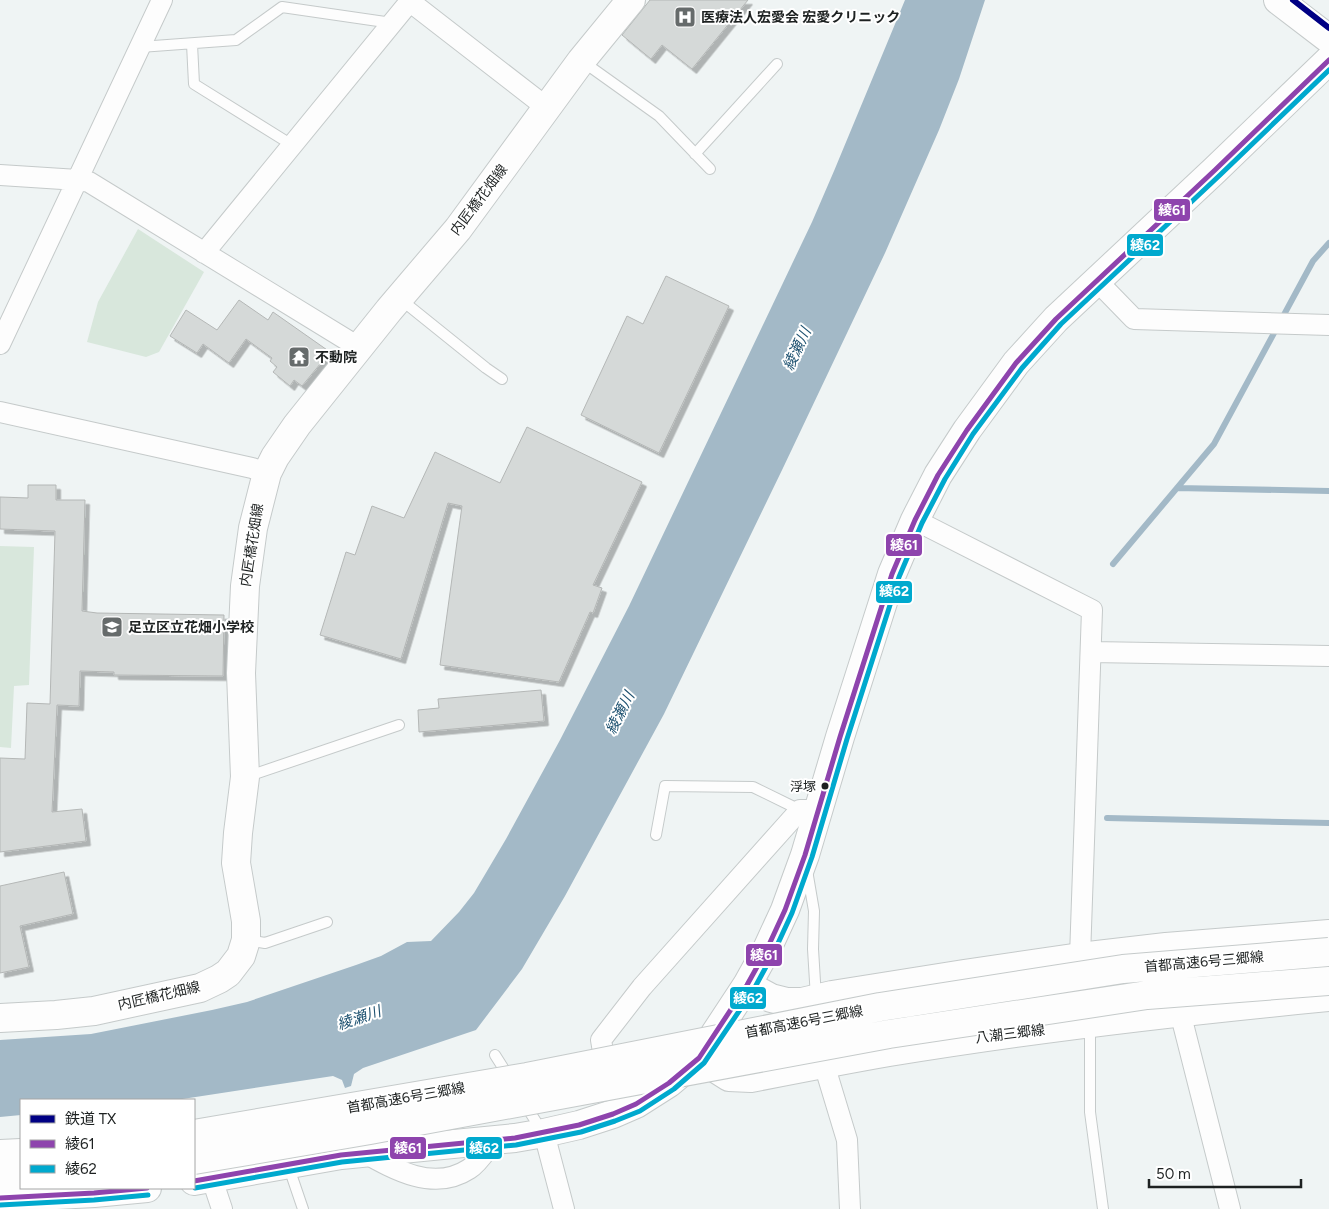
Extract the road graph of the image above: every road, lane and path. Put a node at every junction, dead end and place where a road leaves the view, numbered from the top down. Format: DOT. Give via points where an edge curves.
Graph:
graph roads {
  1 [pos="162,0"];
  2 [pos="409,0"];
  3 [pos="631,0"];
  4 [pos="1278,0"];
  5 [pos="392,23"];
  6 [pos="1329,39"];
  7 [pos="192,44"];
  8 [pos="140,47"];
  9 [pos="1329,60"];
  10 [pos="581,61"];
  11 [pos="777,64"];
  12 [pos="546,107"];
  13 [pos="292,145"];
  14 [pos="696,154"];
  15 [pos="710,169"];
  16 [pos="0,175"];
  17 [pos="78,180"];
  18 [pos="204,253"];
  19 [pos="1097,281"];
  20 [pos="399,298"];
  21 [pos="1329,325"];
  22 [pos="0,344"];
  23 [pos="360,348"];
  24 [pos="502,379"];
  25 [pos="0,412"];
  26 [pos="267,473"];
  27 [pos="915,520"];
  28 [pos="1091,652"];
  29 [pos="1329,656"];
  30 [pos="399,725"];
  31 [pos="245,777"];
  32 [pos="809,810"];
  33 [pos="656,835"];
  34 [pos="805,855"];
  35 [pos="327,922"];
  36 [pos="1329,934"];
  37 [pos="246,940"];
  38 [pos="1329,952"];
  39 [pos="1080,957"];
  40 [pos="964,974"];
  41 [pos="1329,981"];
  42 [pos="902,984"];
  43 [pos="746,985"];
  44 [pos="1329,997"];
  45 [pos="816,999"];
  46 [pos="1180,1012"];
  47 [pos="0,1018"];
  48 [pos="1090,1024"];
  49 [pos="972,1039"];
  50 [pos="495,1055"];
  51 [pos="698,1058"];
  52 [pos="824,1064"];
  53 [pos="613,1114"];
  54 [pos="195,1134"];
  55 [pos="544,1134"];
  56 [pos="20,1153"];
  57 [pos="0,1154"];
  58 [pos="288,1164"];
  59 [pos="200,1173"];
  60 [pos="20,1180"];
  61 [pos="0,1182"];
  62 [pos="136,1189"];
  63 [pos="0,1198"];
  64 [pos="222,1209"];
  65 [pos="303,1209"];
  66 [pos="564,1209"];
  67 [pos="850,1209"];
  68 [pos="1103,1209"];
  69 [pos="1230,1209"];
  1 -- 8 [label="street"];
  2 -- 5 [label="street"];
  2 -- 12 [label="street"];
  3 -- 10 [label="main road, 内匠橋花畑線"];
  4 -- 6 [label="main road"];
  5 -- 7 [label="lane" via="282,7 236,40"];
  5 -- 13 [label="street"];
  7 -- 8 [label="lane"];
  7 -- 13 [label="lane" via="194,84"];
  8 -- 17 [label="street"];
  9 -- 19 [label="main road"];
  10 -- 12 [label="main road, 内匠橋花畑線"];
  10 -- 14 [label="lane" via="660,116"];
  11 -- 14 [label="lane"];
  12 -- 20 [label="main road, 内匠橋花畑線" via="458,229"];
  13 -- 18 [label="street"];
  14 -- 15 [label="lane"];
  16 -- 17 [label="street"];
  17 -- 18 [label="street" via="89,182"];
  17 -- 22 [label="street"];
  18 -- 23 [label="street"];
  19 -- 21 [label="street" via="1134,319"];
  19 -- 27 [label="main road" via="1016,363 967,430"];
  20 -- 23 [label="main road, 内匠橋花畑線"];
  20 -- 24 [label="lane"];
  23 -- 26 [label="main road, 内匠橋花畑線" via="297,426"];
  25 -- 26 [label="street"];
  26 -- 31 [label="main road, 内匠橋花畑線" via="252,528 245,586 241,673"];
  27 -- 28 [label="street" via="1092,610"];
  27 -- 32 [label="main road" via="892,574"];
  28 -- 29 [label="street"];
  28 -- 39 [label="street"];
  30 -- 31 [label="lane"];
  31 -- 37 [label="main road, 内匠橋花畑線" via="236,863"];
  32 -- 33 [label="lane" via="753,787 665,786"];
  32 -- 34 [label="main road"];
  32 -- 53 [label="street" via="728,889 642,987 601,1040"];
  34 -- 43 [label="main road" via="786,910"];
  34 -- 45 [label="lane" via="814,911"];
  35 -- 37 [label="lane" via="265,943"];
  36 -- 39 [label="main road"];
  37 -- 47 [label="main road, 内匠橋花畑線" via="241,956 228,973 200,988 94,1011"];
  38 -- 54 [label="main road, 首都高速6号三郷線, bridge" via="1123,969 880,1007 518,1078"];
  39 -- 40 [label="main road"];
  40 -- 42 [label="main road"];
  40 -- 49 [label="main road"];
  41 -- 59 [label="main road, 首都高速6号三郷線, bridge" via="1147,995 898,1032 379,1128"];
  42 -- 45 [label="main road"];
  42 -- 51 [label="main road" via="749,1044"];
  43 -- 45 [label="main road" via="787,1002"];
  43 -- 51 [label="main road"];
  44 -- 46 [label="main road, 八潮三郷線"];
  46 -- 48 [label="main road, 八潮三郷線"];
  46 -- 69 [label="street"];
  48 -- 49 [label="main road, 八潮三郷線"];
  48 -- 68 [label="lane" via="1090,1112"];
  49 -- 52 [label="main road, 八潮三郷線"];
  50 -- 55 [label="lane"];
  51 -- 52 [label="main road, 八潮三郷線" via="729,1077 739,1078"];
  51 -- 53 [label="main road" via="670,1083"];
  52 -- 67 [label="street" via="847,1140"];
  53 -- 55 [label="main road"];
  55 -- 58 [label="main road" via="363,1152"];
  55 -- 66 [label="street"];
  56 -- 57 [label="main road"];
  58 -- 59 [label="main road"];
  58 -- 65 [label="lane"];
  59 -- 64 [label="street"];
  60 -- 61 [label="main road"];
  62 -- 63 [label="main road"];
}
